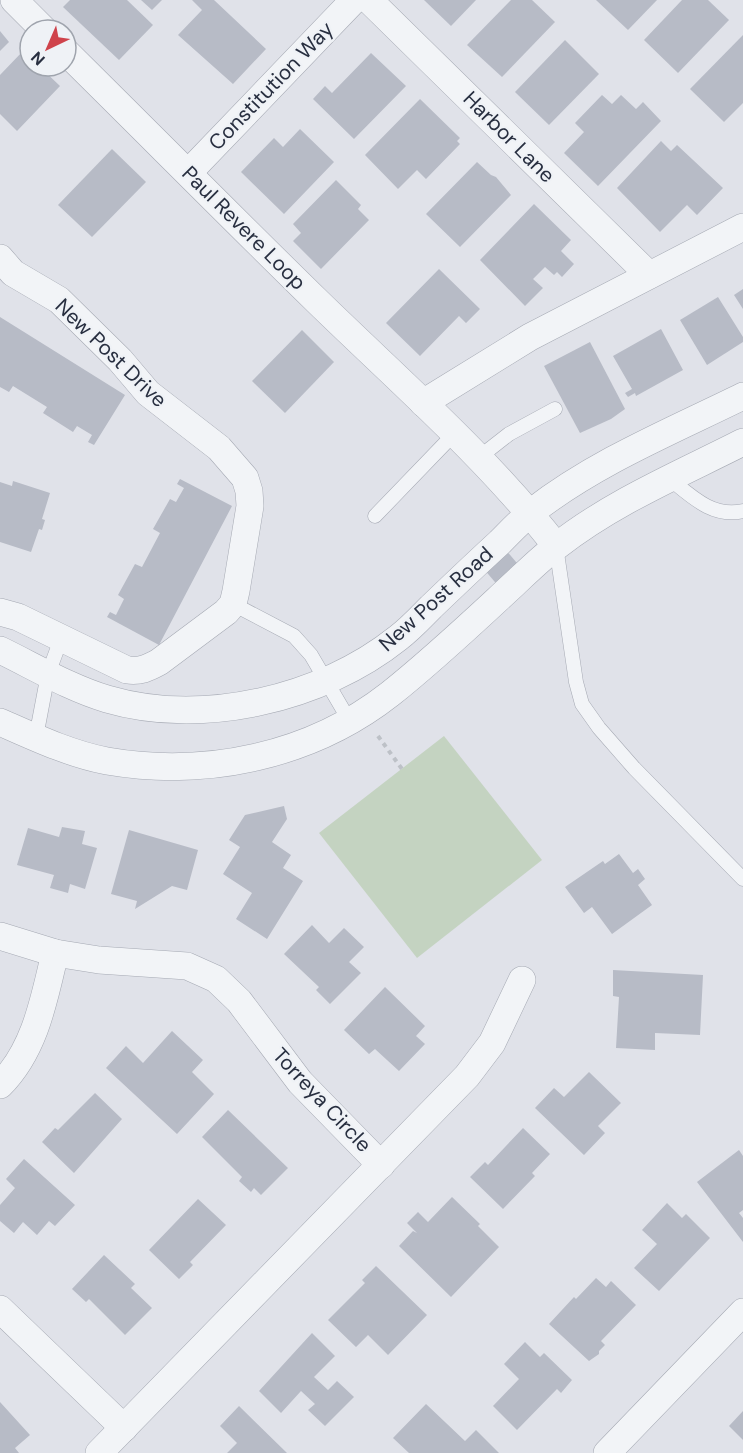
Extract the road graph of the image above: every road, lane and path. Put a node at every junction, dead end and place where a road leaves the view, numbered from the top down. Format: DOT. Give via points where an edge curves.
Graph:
graph roads {
  1 [pos="14,0"];
  2 [pos="354,0"];
  3 [pos="369,0"];
  4 [pos="32,18"];
  5 [pos="78,64"];
  6 [pos="189,172"];
  7 [pos="743,227"];
  8 [pos="0,258"];
  9 [pos="649,275"];
  10 [pos="743,396"];
  11 [pos="423,403"];
  12 [pos="555,409"];
  13 [pos="454,434"];
  14 [pos="743,442"];
  15 [pos="477,459"];
  16 [pos="670,479"];
  17 [pos="743,511"];
  18 [pos="530,513"];
  19 [pos="375,516"];
  20 [pos="556,546"];
  21 [pos="232,604"];
  22 [pos="0,612"];
  23 [pos="62,639"];
  24 [pos="0,650"];
  25 [pos="48,674"];
  26 [pos="327,681"];
  27 [pos="356,716"];
  28 [pos="0,722"];
  29 [pos="36,737"];
  30 [pos="402,769"];
  31 [pos="743,879"];
  32 [pos="0,936"];
  33 [pos="55,953"];
  34 [pos="522,980"];
  35 [pos="0,1085"];
  36 [pos="381,1165"];
  37 [pos="0,1309"];
  38 [pos="743,1312"];
  39 [pos="124,1428"];
  40 [pos="99,1453"];
  41 [pos="607,1453"];
  1 -- 4 [label="street"];
  2 -- 6 [label="street, Constitution Way"];
  3 -- 9 [label="street, Harbor Lane"];
  5 -- 6 [label="street, Paul Revere Loop"];
  6 -- 11 [label="street, Paul Revere Loop"];
  7 -- 9 [label="street"];
  8 -- 21 [label="street, New Post Drive" via="13,273 59,300 148,393 219,448 245,478 250,506"];
  9 -- 11 [label="street" via="530,337"];
  10 -- 18 [label="street, New Post Road" via="600,467"];
  11 -- 13 [label="street, Paul Revere Loop"];
  12 -- 15 [label="lane" via="509,434"];
  13 -- 15 [label="street, Paul Revere Loop"];
  13 -- 19 [label="lane"];
  14 -- 16 [label="street, New Post Road"];
  15 -- 18 [label="street, Paul Revere Loop"];
  16 -- 17 [label="lane" via="717,512"];
  16 -- 20 [label="street, New Post Road" via="604,513"];
  18 -- 20 [label="street, Paul Revere Loop"];
  18 -- 26 [label="street, New Post Road" via="399,638"];
  20 -- 27 [label="street, New Post Road" via="416,673"];
  20 -- 31 [label="lane" via="582,704 633,768"];
  21 -- 23 [label="street" via="159,662 137,671 127,670"];
  21 -- 26 [label="lane" via="294,636"];
  22 -- 23 [label="street" via="18,616"];
  23 -- 25 [label="lane"];
  24 -- 25 [label="street, New Post Road"];
  25 -- 26 [label="street, New Post Road" via="107,699 191,710 266,701"];
  25 -- 29 [label="lane"];
  26 -- 27 [label="lane"];
  27 -- 29 [label="street, New Post Road" via="324,735 287,749 242,760 185,766 106,761"];
  27 -- 30 [label="path" via="371,726"];
  28 -- 29 [label="street, New Post Road"];
  32 -- 33 [label="street, Torreya Circle"];
  33 -- 35 [label="street" via="26,1053"];
  33 -- 36 [label="street, Torreya Circle" via="187,966 216,979 239,1001 300,1082"];
  34 -- 36 [label="street" via="492,1043 467,1076"];
  36 -- 39 [label="street, Torreya Circle"];
  37 -- 39 [label="street"];
  38 -- 41 [label="street"];
  39 -- 40 [label="street, Torreya Circle"];
}
